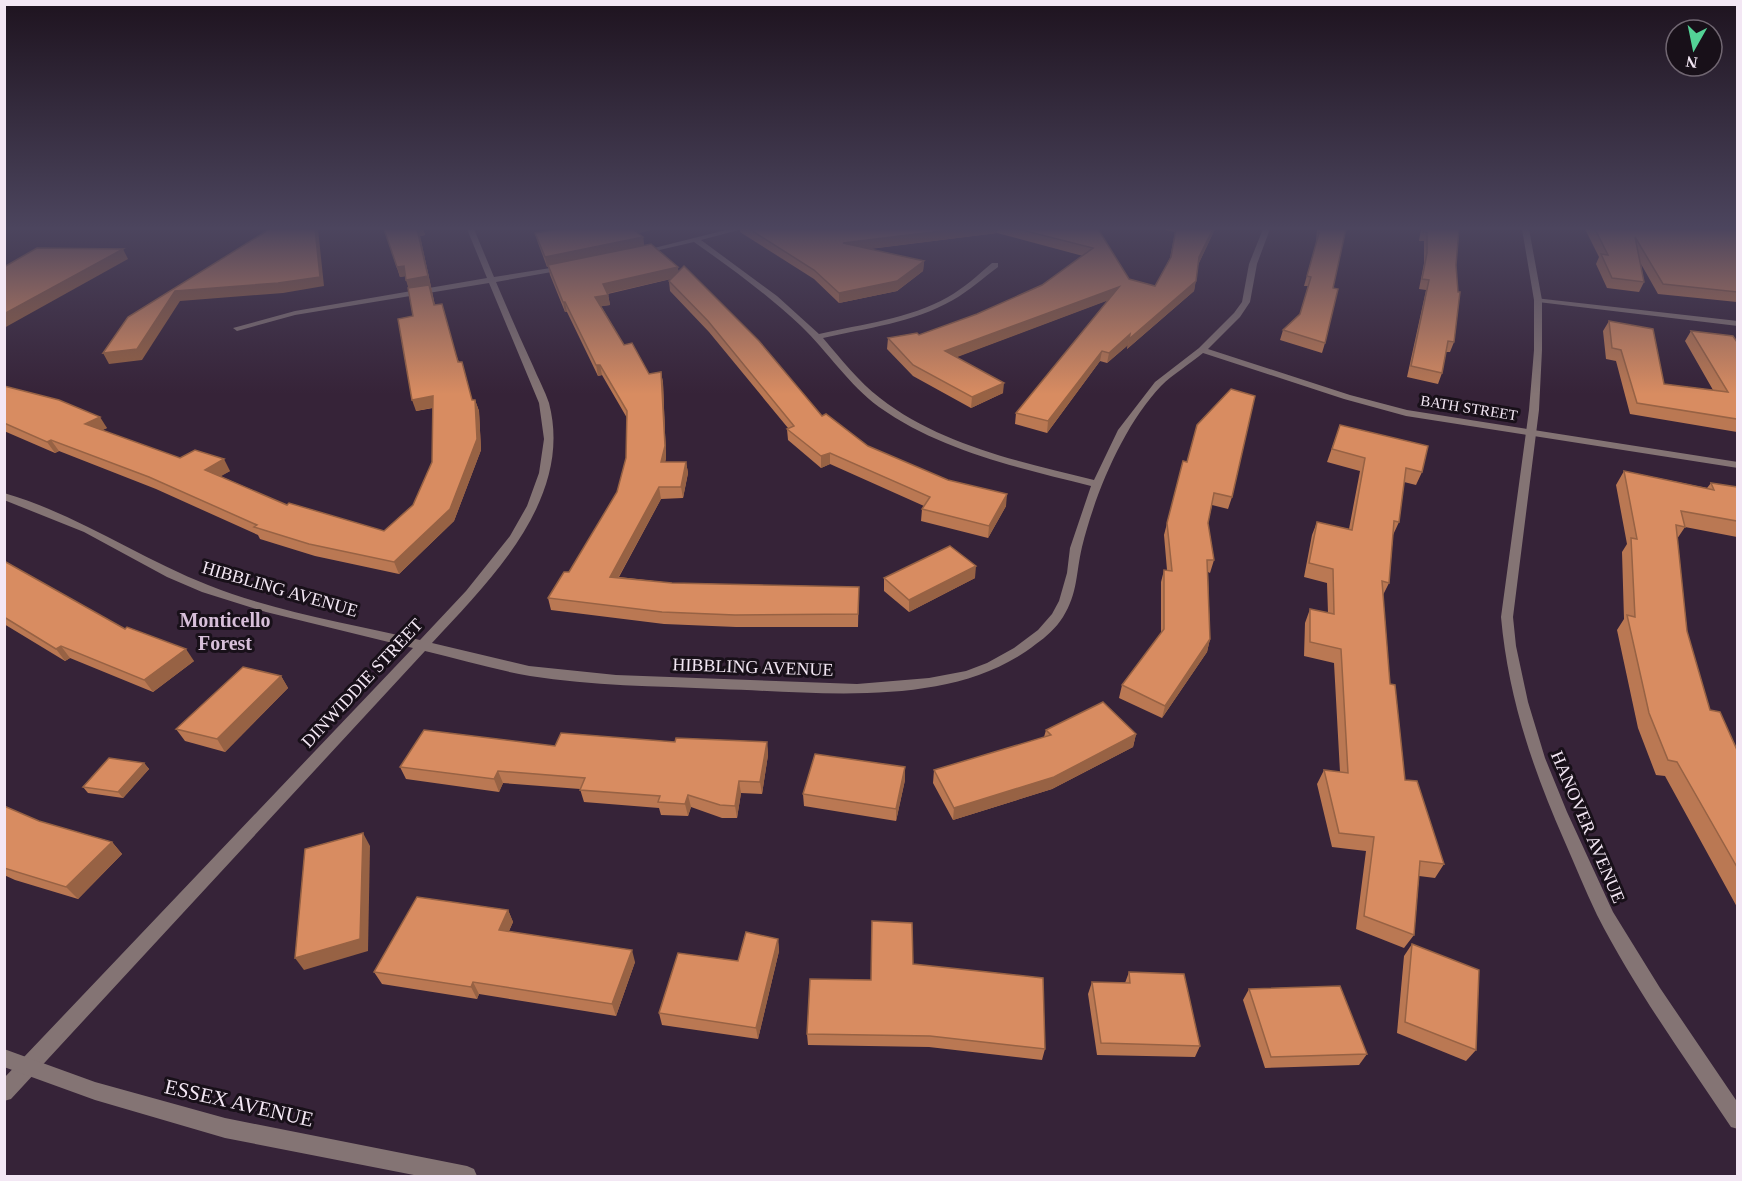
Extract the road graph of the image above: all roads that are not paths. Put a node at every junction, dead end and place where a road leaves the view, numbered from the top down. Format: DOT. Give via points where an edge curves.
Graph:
graph roads {
  1 [pos="471,284"];
  2 [pos="492,284"];
  3 [pos="757,284"];
  4 [pos="970,284"];
  5 [pos="1249,284"];
  6 [pos="1535,284"];
  7 [pos="1538,300"];
  8 [pos="1737,324"];
  9 [pos="237,328"];
  10 [pos="816,337"];
  11 [pos="1202,350"];
  12 [pos="1530,433"];
  13 [pos="1737,465"];
  14 [pos="1097,484"];
  15 [pos="4,496"];
  16 [pos="422,646"];
  17 [pos="4,1058"];
  18 [pos="28,1067"];
  19 [pos="4,1092"];
  20 [pos="1737,1120"];
  21 [pos="467,1176"];
  1 -- 9 [label="street" via="295,312"];
  2 -- 16 [label="street, DINWIDDIE STREET" via="544,403 550,443 544,479 521,528 494,565"];
  3 -- 10 [label="street"];
  4 -- 10 [label="street" via="932,307"];
  5 -- 11 [label="street, HIBBLING AVENUE" via="1246,302 1238,315"];
  6 -- 7 [label="street, HANOVER AVENUE"];
  7 -- 8 [label="street"];
  7 -- 12 [label="street, HANOVER AVENUE" via="1538,350"];
  10 -- 14 [label="street" via="862,388 911,422 990,456"];
  11 -- 12 [label="street, BATH STREET" via="1380,407"];
  11 -- 14 [label="street, HIBBLING AVENUE" via="1150,392 1123,430"];
  12 -- 13 [label="street, BATH STREET"];
  12 -- 20 [label="street, HANOVER AVENUE" via="1508,617 1520,707 1551,796 1606,915"];
  14 -- 16 [label="street, HIBBLING AVENUE" via="1076,548 1065,601 1057,616 1019,651 968,675 929,684 857,688 616,680 529,671"];
  15 -- 16 [label="street, HIBBLING AVENUE" via="88,530 206,589 266,608"];
  16 -- 18 [label="street, DINWIDDIE STREET"];
  17 -- 18 [label="street, ESSEX AVENUE"];
  18 -- 19 [label="street, DINWIDDIE STREET"];
  18 -- 21 [label="street, ESSEX AVENUE" via="95,1091 225,1128"];
}
